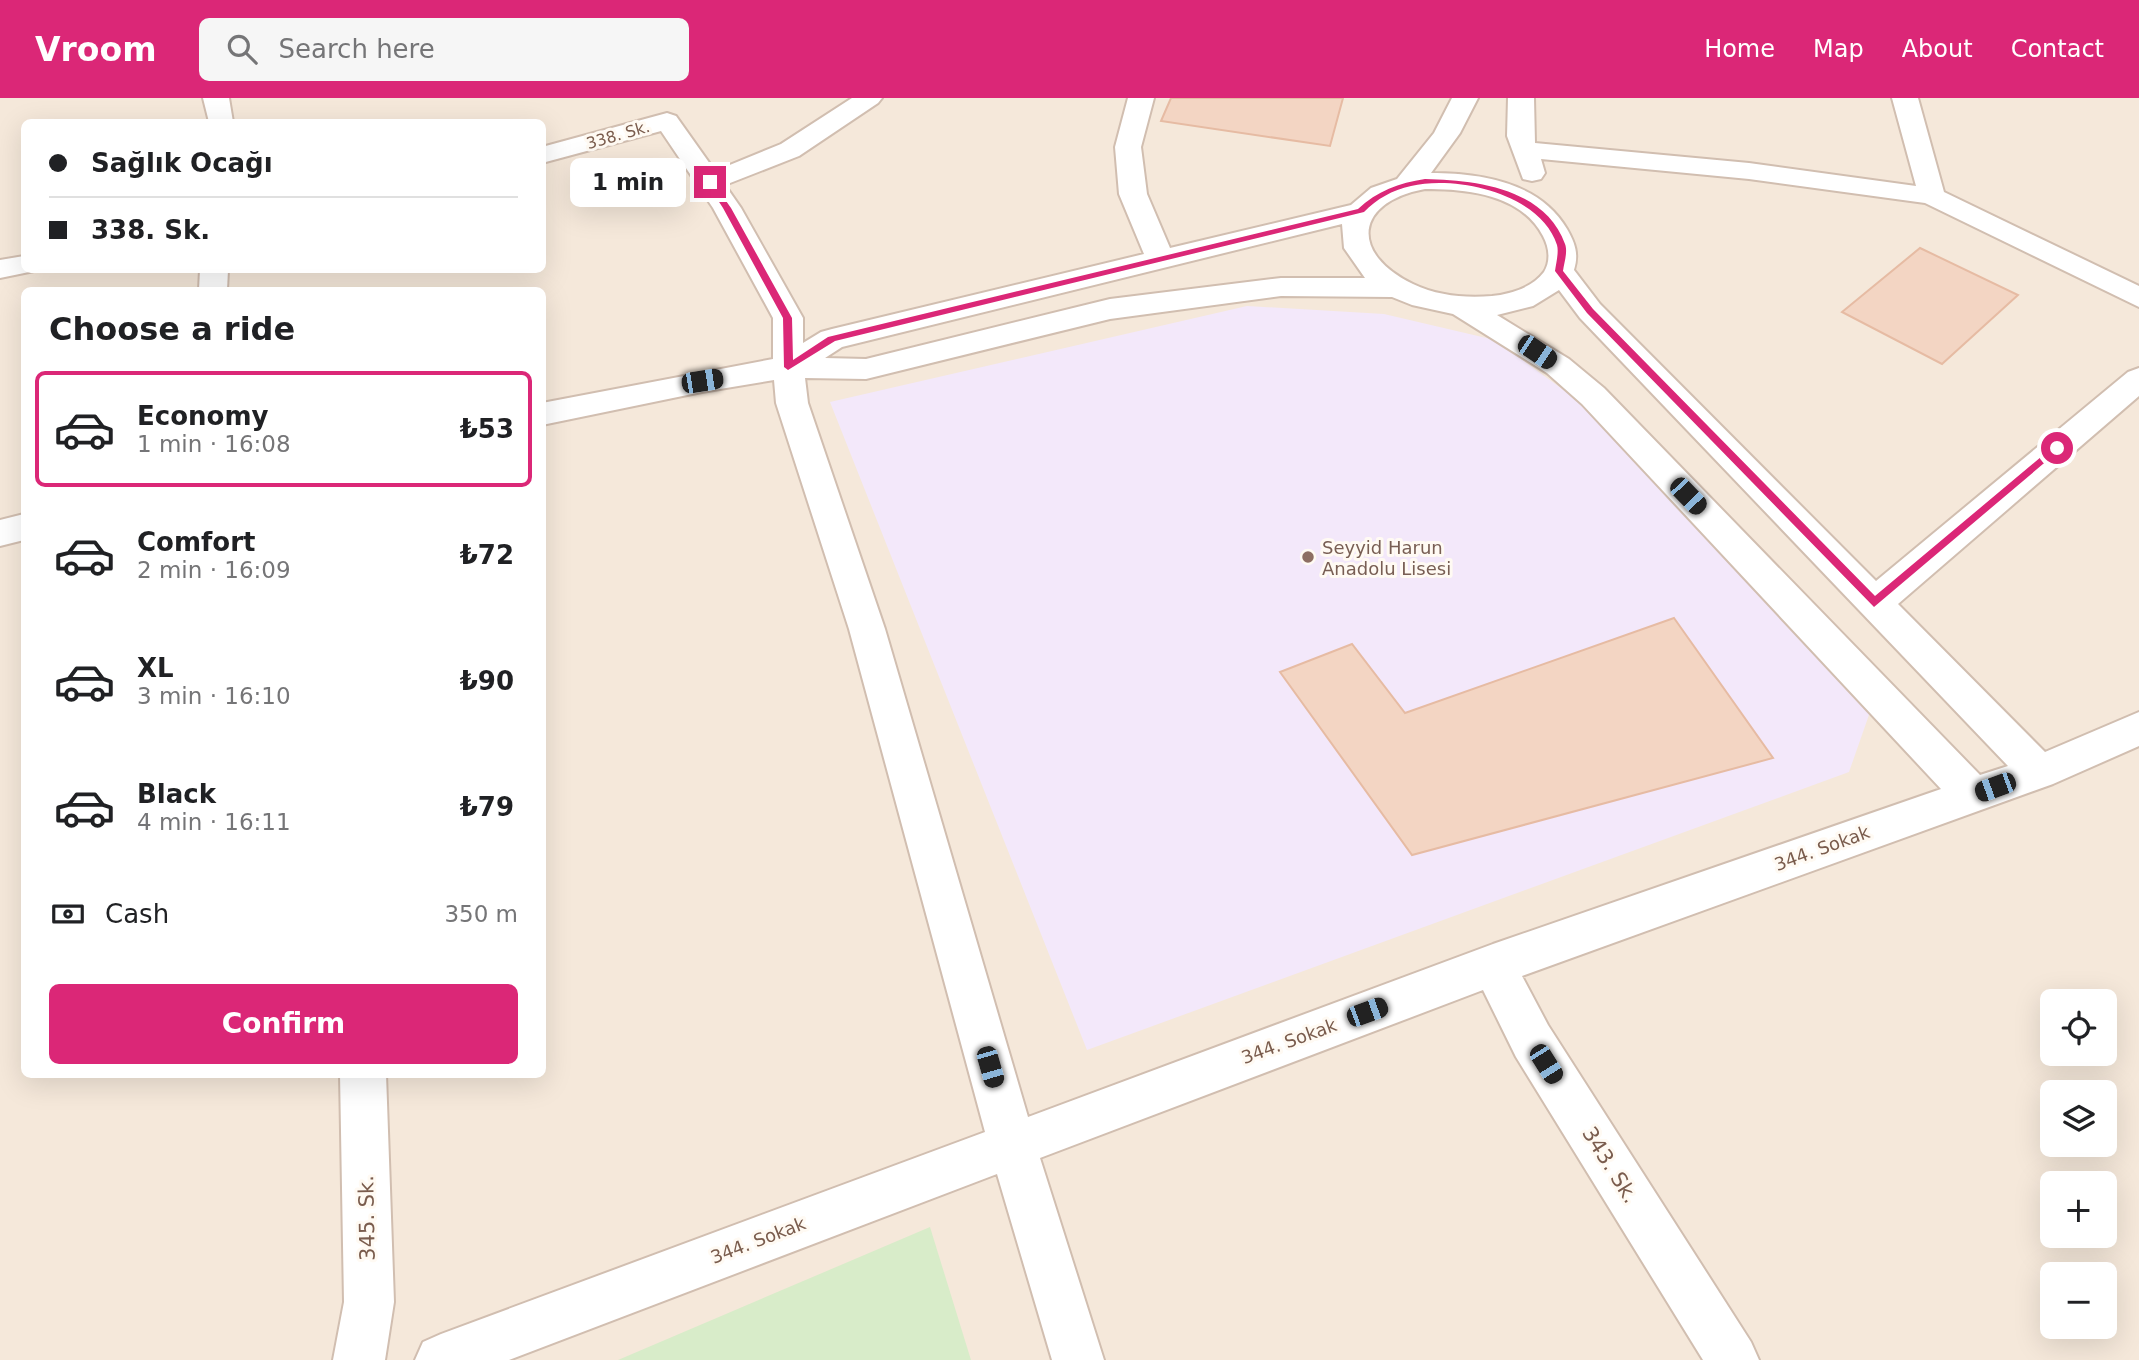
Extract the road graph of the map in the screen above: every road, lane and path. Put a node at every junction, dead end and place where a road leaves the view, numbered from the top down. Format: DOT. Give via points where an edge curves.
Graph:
graph roads {
  1 [pos="216,98"];
  2 [pos="869,98"];
  3 [pos="1142,98"];
  4 [pos="1465,98"];
  5 [pos="1521,98"];
  6 [pos="1905,98"];
  7 [pos="220,119"];
  8 [pos="1525,150"];
  9 [pos="546,154"];
  10 [pos="710,182"];
  11 [pos="1406,184"];
  12 [pos="1933,195"];
  13 [pos="1361,211"];
  14 [pos="1548,221"];
  15 [pos="1161,260"];
  16 [pos="21,266"];
  17 [pos="0,269"];
  18 [pos="1559,271"];
  19 [pos="1398,289"];
  20 [pos="2139,299"];
  21 [pos="1461,306"];
  22 [pos="788,367"];
  23 [pos="2139,379"];
  24 [pos="546,413"];
  25 [pos="21,528"];
  26 [pos="0,533"];
  27 [pos="1874,603"];
  28 [pos="2139,728"];
  29 [pos="2039,772"];
  30 [pos="1973,795"];
  31 [pos="1493,965"];
  32 [pos="363,1078"];
  33 [pos="1012,1144"];
  34 [pos="359,1360"];
  35 [pos="441,1360"];
  36 [pos="1078,1360"];
  37 [pos="1733,1360"];
  1 -- 7 [label="street"];
  2 -- 10 [label="street" via="790,150"];
  3 -- 15 [label="street" via="1128,147 1133,194"];
  4 -- 11 [label="street" via="1440,146"];
  5 -- 8 [label="street" via="1520,136"];
  6 -- 12 [label="street"];
  8 -- 12 [label="street" via="1749,171"];
  8 -- 14 [label="street"];
  9 -- 10 [label="street, 338. Sk." via="667,121"];
  10 -- 22 [label="street, 338. Sk." via="788,318"];
  11 -- 13 [label="street" via="1376,197"];
  11 -- 14 [label="street" via="1445,180 1485,186 1521,200"];
  12 -- 20 [label="street"];
  13 -- 15 [label="street"];
  13 -- 19 [label="street" via="1354,229 1360,254"];
  14 -- 18 [label="street" via="1562,246"];
  15 -- 22 [label="street" via="832,339"];
  16 -- 17 [label="street"];
  18 -- 21 [label="street" via="1539,292 1523,299"];
  18 -- 27 [label="street" via="1590,311"];
  19 -- 21 [label="street"];
  19 -- 22 [label="street" via="1281,287 1110,309 866,369"];
  21 -- 30 [label="street" via="1558,366 1593,396"];
  22 -- 24 [label="street"];
  22 -- 33 [label="street, 338. Sk." via="792,403 867,629"];
  23 -- 27 [label="street"];
  25 -- 26 [label="street"];
  27 -- 29 [label="street"];
  28 -- 29 [label="street, 344. Sokak"];
  29 -- 30 [label="street, 344. Sokak"];
  30 -- 31 [label="street, 344. Sokak"];
  31 -- 33 [label="street, 344. Sokak"];
  31 -- 37 [label="street, 343. Sk." via="1532,1041"];
  32 -- 34 [label="street, 345. Sk." via="369,1301"];
  33 -- 35 [label="street, 344. Sokak"];
  33 -- 36 [label="street, 338. Sk."];
}
